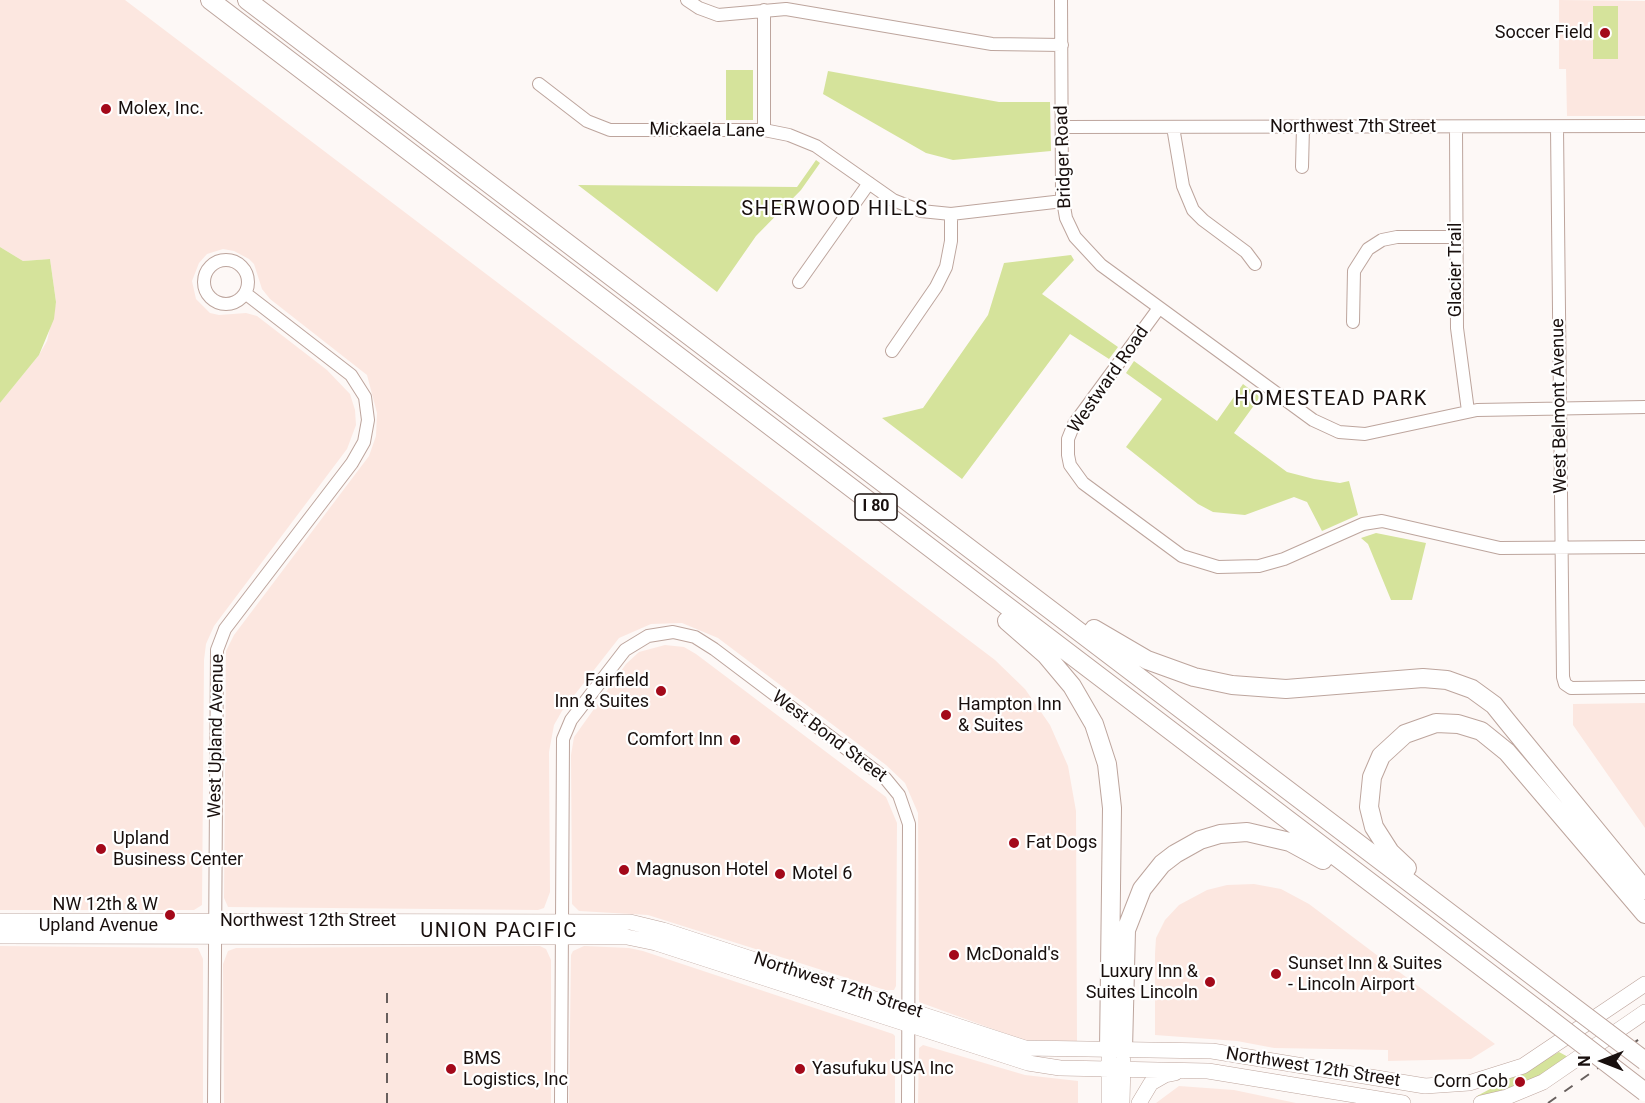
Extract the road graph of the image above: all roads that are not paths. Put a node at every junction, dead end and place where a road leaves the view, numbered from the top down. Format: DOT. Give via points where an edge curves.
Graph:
graph roads {
  1 [pos="210,0"];
  2 [pos="247,0"];
  3 [pos="1061,0"];
  4 [pos="688,1"];
  5 [pos="764,10"];
  6 [pos="1062,45"];
  7 [pos="539,84"];
  8 [pos="1645,126"];
  9 [pos="1062,127"];
  10 [pos="1173,127"];
  11 [pos="1303,127"];
  12 [pos="1456,128"];
  13 [pos="1557,128"];
  14 [pos="764,130"];
  15 [pos="1302,167"];
  16 [pos="869,183"];
  17 [pos="1063,201"];
  18 [pos="951,214"];
  19 [pos="1456,237"];
  20 [pos="1255,264"];
  21 [pos="799,282"];
  22 [pos="245,293"];
  23 [pos="1159,308"];
  24 [pos="1353,322"];
  25 [pos="891,351"];
  26 [pos="1560,407"];
  27 [pos="1645,407"];
  28 [pos="1468,411"];
  29 [pos="917,510"];
  30 [pos="905,530"];
  31 [pos="1562,547"];
  32 [pos="1645,547"];
  33 [pos="1645,687"];
  34 [pos="1645,890"];
  35 [pos="1645,914"];
  36 [pos="0,921"];
  37 [pos="213,929"];
  38 [pos="562,929"];
  39 [pos="1476,933"];
  40 [pos="0,936"];
  41 [pos="1442,938"];
  42 [pos="1645,984"];
  43 [pos="907,1009"];
  44 [pos="1645,1012"];
  45 [pos="908,1025"];
  46 [pos="1116,1049"];
  47 [pos="1645,1061"];
  48 [pos="1115,1069"];
  49 [pos="1190,1070"];
  50 [pos="1645,1092"];
  51 [pos="214,1103"];
  52 [pos="561,1103"];
  53 [pos="908,1103"];
  54 [pos="1108,1103"];
  55 [pos="1122,1103"];
  56 [pos="1138,1103"];
  57 [pos="1403,1103"];
  58 [pos="1481,1103"];
  1 -- 30 [label="highway, I 80"];
  2 -- 29 [label="highway, I 80"];
  3 -- 6 [label="street, Bridger Road"];
  4 -- 5 [label="street" via="718,15"];
  5 -- 6 [label="street" via="786,9 1002,45"];
  5 -- 14 [label="street"];
  6 -- 9 [label="street, Bridger Road"];
  7 -- 14 [label="street, Mickaela Lane" via="593,124 610,130"];
  8 -- 13 [label="street, Northwest 7th Street"];
  9 -- 10 [label="street, Northwest 7th Street"];
  9 -- 17 [label="street, Bridger Road"];
  10 -- 11 [label="street, Northwest 7th Street"];
  10 -- 20 [label="street" via="1183,186 1194,210 1246,252"];
  11 -- 12 [label="street, Northwest 7th Street"];
  11 -- 15 [label="street"];
  12 -- 13 [label="street, Northwest 7th Street"];
  12 -- 19 [label="street, Glacier Trail"];
  13 -- 26 [label="street, West Belmont Avenue"];
  14 -- 16 [label="street, Mickaela Lane" via="802,140"];
  16 -- 18 [label="street, Mickaela Lane" via="907,206"];
  16 -- 21 [label="street"];
  17 -- 18 [label="street, Mickaela Lane"];
  17 -- 23 [label="street, Bridger Road" via="1070,228 1085,251"];
  18 -- 25 [label="street" via="946,267"];
  19 -- 24 [label="street" via="1396,237 1368,249 1354,271"];
  19 -- 28 [label="street, Glacier Trail" via="1457,341"];
  22 -- 37 [label="street, West Upland Avenue" via="351,375 364,397 368,420 364,442 352,463 220,639 215,661"];
  23 -- 28 [label="street, Bridger Road" via="1328,428 1365,434"];
  23 -- 31 [label="street, Westward Road" via="1074,424 1068,439 1068,455 1076,476 1169,549 1210,566 1248,568 1277,562 1377,521 1500,548"];
  26 -- 27 [label="street, Bridger Road"];
  26 -- 28 [label="street, Bridger Road"];
  26 -- 31 [label="street, West Belmont Avenue"];
  29 -- 34 [label="highway" via="1131,653 1194,677 1232,685 1286,689 1434,678 1472,689 1494,705"];
  29 -- 39 [label="highway, I 80"];
  30 -- 41 [label="highway, I 80"];
  30 -- 46 [label="highway" via="1046,655 1072,686 1094,724 1111,787"];
  31 -- 32 [label="street"];
  31 -- 33 [label="street, West Belmont Avenue" via="1565,684 1577,688"];
  35 -- 39 [label="highway" via="1493,739 1482,731 1458,724 1425,725 1396,740 1381,756 1370,787 1371,819 1390,852"];
  36 -- 37 [label="main road, Northwest 12th Street"];
  37 -- 38 [label="main road, Northwest 12th Street"];
  37 -- 40 [label="main road, Northwest 12th Street"];
  37 -- 51 [label="street, West Upland Avenue"];
  38 -- 43 [label="main road, Northwest 12th Street" via="642,924"];
  38 -- 43 [label="street, West Bond Street" via="563,739 571,720 630,645 648,636 680,633 702,641 895,788 909,824"];
  38 -- 45 [label="main road, Northwest 12th Street" via="656,943"];
  38 -- 52 [label="street"];
  39 -- 47 [label="highway, I 80, bridge"];
  41 -- 46 [label="highway" via="1290,842 1247,832 1209,837 1187,846 1162,864 1142,889 1130,915"];
  41 -- 50 [label="highway, I 80, bridge"];
  42 -- 46 [label="main road, Northwest 12th Street" via="1523,1066 1483,1080 1453,1085 1411,1084 1212,1051"];
  43 -- 45 [label="street, West Bond Street"];
  43 -- 46 [label="main road, Northwest 12th Street" via="1026,1048"];
  44 -- 58 [label="main road" via="1543,1082"];
  45 -- 48 [label="main road, Northwest 12th Street" via="1028,1063"];
  45 -- 53 [label="street, West Bond Street"];
  46 -- 48 [label="main road"];
  48 -- 49 [label="main road, Northwest 12th Street"];
  48 -- 54 [label="main road"];
  48 -- 55 [label="main road"];
  49 -- 56 [label="main road" via="1155,1080"];
  49 -- 57 [label="main road, Northwest 12th Street" via="1230,1073"];
}
